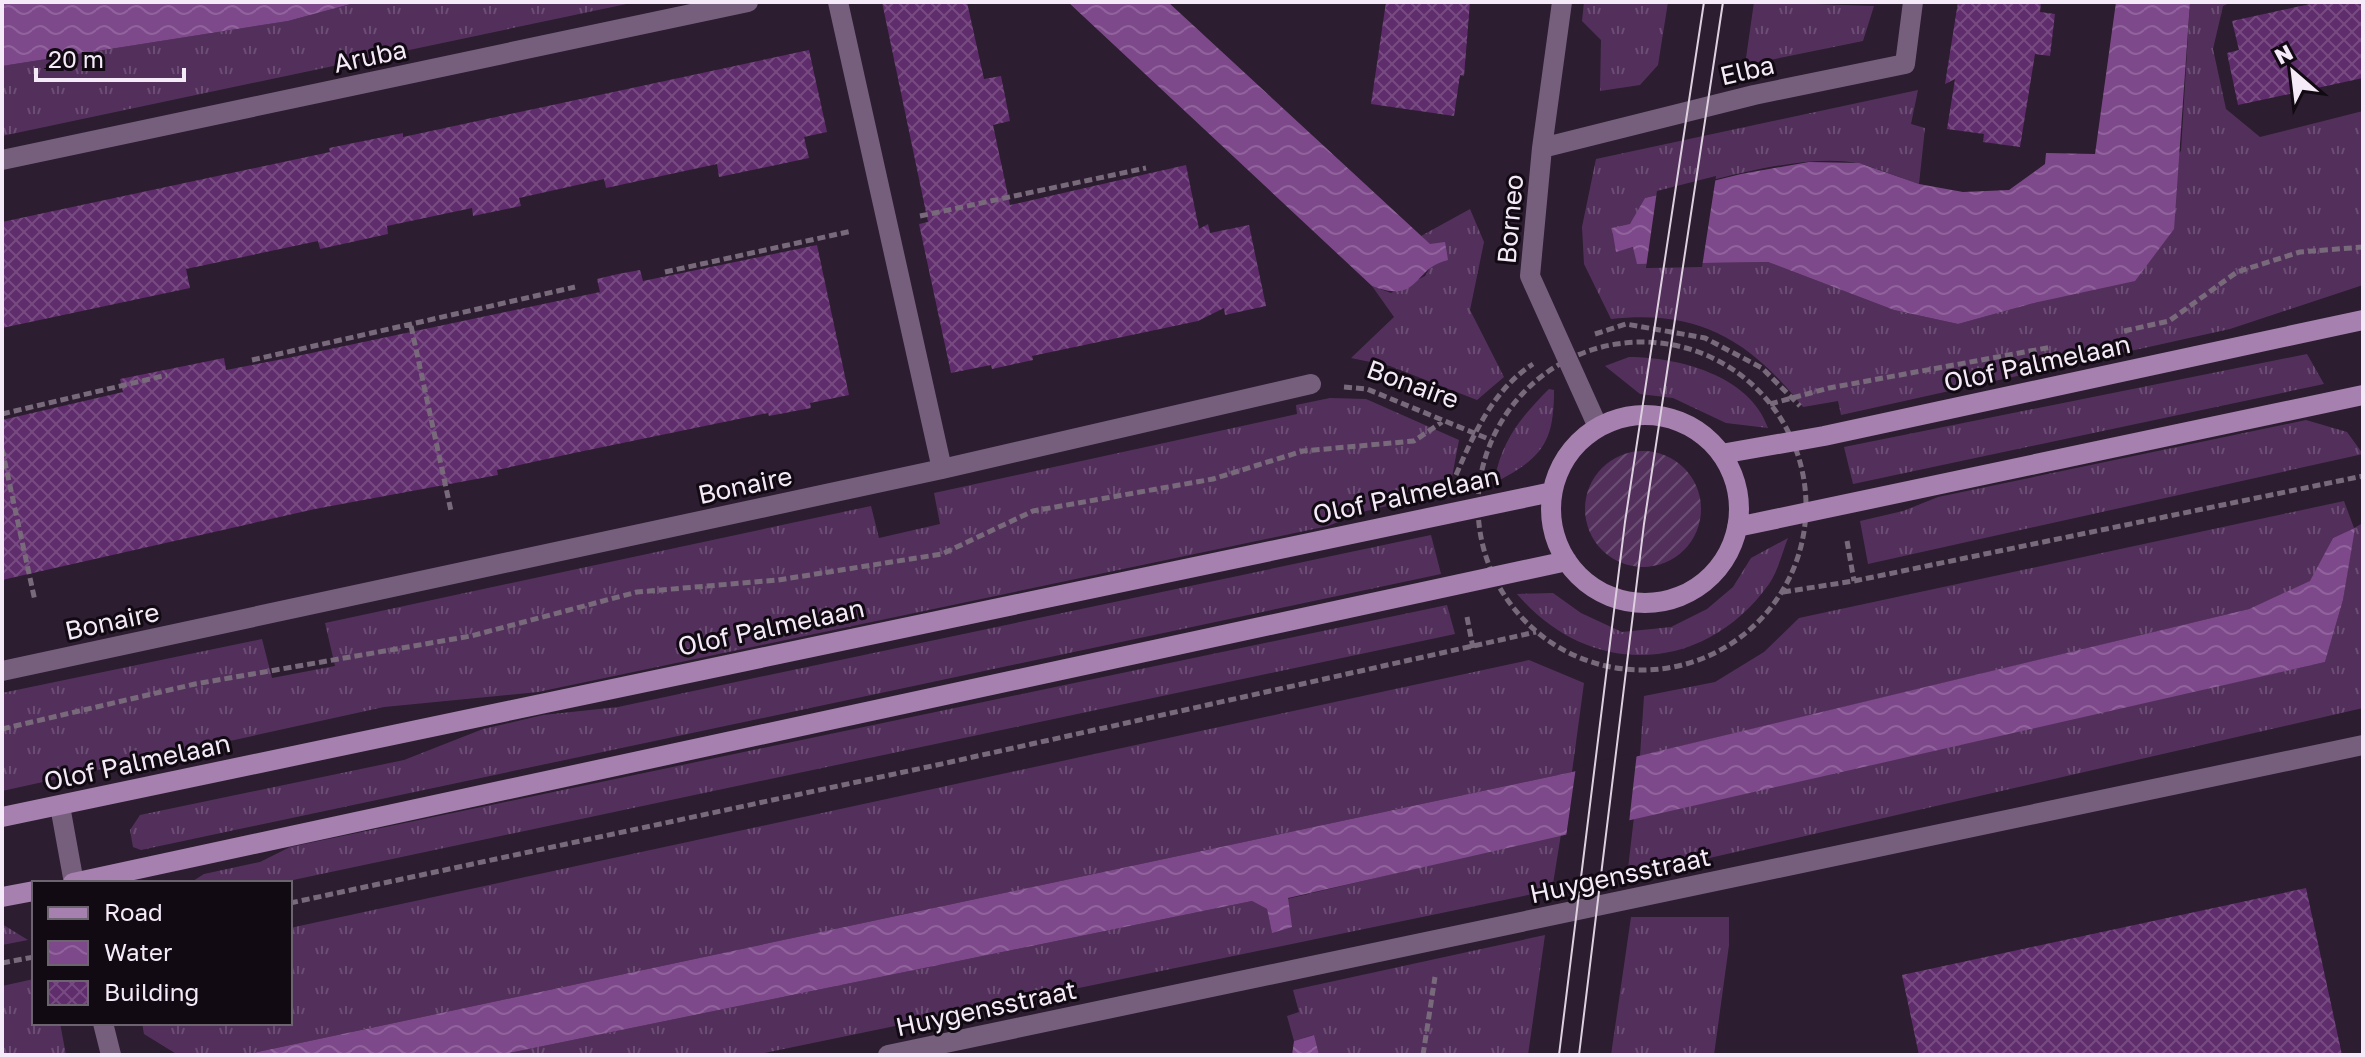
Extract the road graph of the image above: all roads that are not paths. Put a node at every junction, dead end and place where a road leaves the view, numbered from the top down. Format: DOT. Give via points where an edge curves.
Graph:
graph roads {
  1 [pos="748,2"];
  2 [pos="838,2"];
  3 [pos="1562,2"];
  4 [pos="1913,2"];
  5 [pos="1542,148"];
  6 [pos="2,160"];
  7 [pos="2363,320"];
  8 [pos="1311,384"];
  9 [pos="2363,395"];
  10 [pos="1598,427"];
  11 [pos="1721,454"];
  12 [pos="942,469"];
  13 [pos="1552,492"];
  14 [pos="1737,527"];
  15 [pos="1567,561"];
  16 [pos="2,671"];
  17 [pos="2363,745"];
  18 [pos="60,806"];
  19 [pos="2,817"];
  20 [pos="74,881"];
  21 [pos="83,881"];
  22 [pos="32,891"];
  23 [pos="2,897"];
  24 [pos="104,1025"];
  25 [pos="111,1055"];
  26 [pos="888,1055"];
  1 -- 6 [label="street, Aruba"];
  2 -- 12 [label="street"];
  3 -- 5 [label="street, Borneo"];
  4 -- 5 [label="street, Elba" via="1905,64"];
  5 -- 10 [label="street, Borneo" via="1530,276"];
  7 -- 11 [label="street, Olof Palmelaan"];
  8 -- 12 [label="street, Bonaire"];
  9 -- 14 [label="street"];
  10 -- 11 [label="street" via="1642,415 1665,417 1687,424"];
  10 -- 13 [label="street" via="1568,455"];
  11 -- 14 [label="street" via="1737,489"];
  12 -- 16 [label="street, Bonaire"];
  13 -- 15 [label="street" via="1552,528"];
  13 -- 18 [label="street, Olof Palmelaan"];
  14 -- 15 [label="street" via="1729,551 1706,579 1675,598 1651,603 1603,593"];
  15 -- 21 [label="street"];
  17 -- 26 [label="street, Huygensstraat"];
  18 -- 19 [label="street, Olof Palmelaan"];
  18 -- 20 [label="street"];
  22 -- 23 [label="street"];
  24 -- 25 [label="street"];
}
